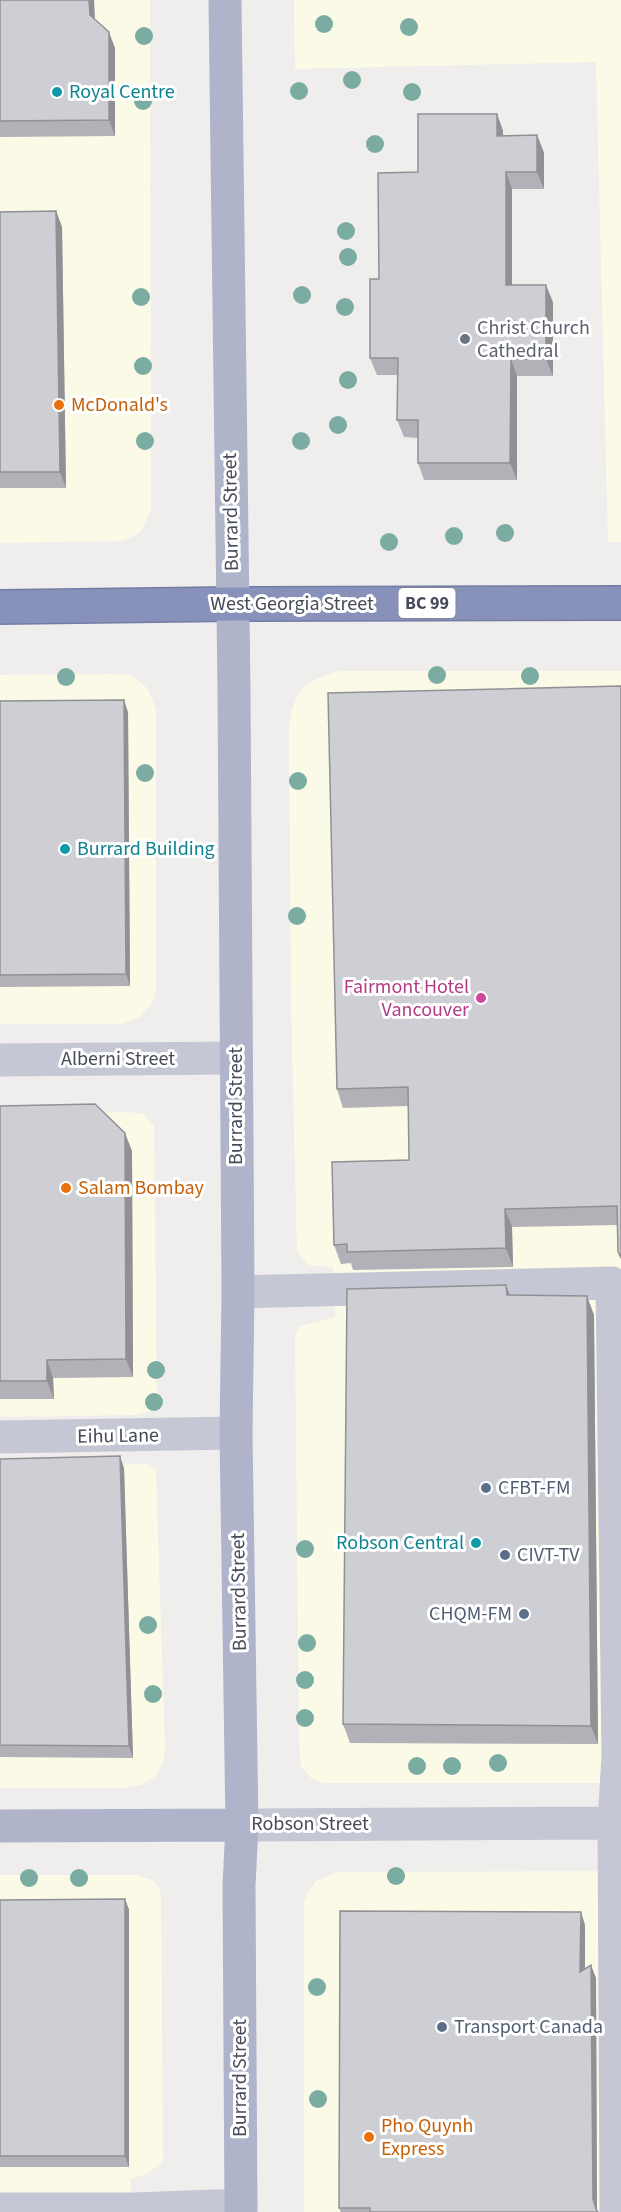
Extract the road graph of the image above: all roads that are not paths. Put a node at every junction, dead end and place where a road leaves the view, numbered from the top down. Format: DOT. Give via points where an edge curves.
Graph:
graph roads {
  1 [pos="225,0"];
  2 [pos="621,603"];
  3 [pos="233,604"];
  4 [pos="0,607"];
  5 [pos="236,1058"];
  6 [pos="0,1060"];
  7 [pos="238,1292"];
  8 [pos="236,1433"];
  9 [pos="0,1437"];
  10 [pos="617,1823"];
  11 [pos="242,1825"];
  12 [pos="0,1826"];
  13 [pos="241,2208"];
  14 [pos="0,2209"];
  15 [pos="616,2212"];
  1 -- 3 [label="main road, Burrard Street"];
  2 -- 3 [label="highway, West Georgia Street / BC 99"];
  3 -- 4 [label="highway, West Georgia Street / BC 99"];
  3 -- 5 [label="main road, Burrard Street"];
  5 -- 6 [label="street, Alberni Street"];
  5 -- 7 [label="main road, Burrard Street"];
  7 -- 8 [label="main road, Burrard Street"];
  7 -- 10 [label="street" via="612,1283"];
  8 -- 9 [label="street, Eihu Lane"];
  8 -- 11 [label="main road, Burrard Street"];
  10 -- 11 [label="street, Robson Street"];
  10 -- 15 [label="street"];
  11 -- 12 [label="main road, Robson Street"];
  11 -- 13 [label="main road, Burrard Street"];
  13 -- 14 [label="street"];
}
